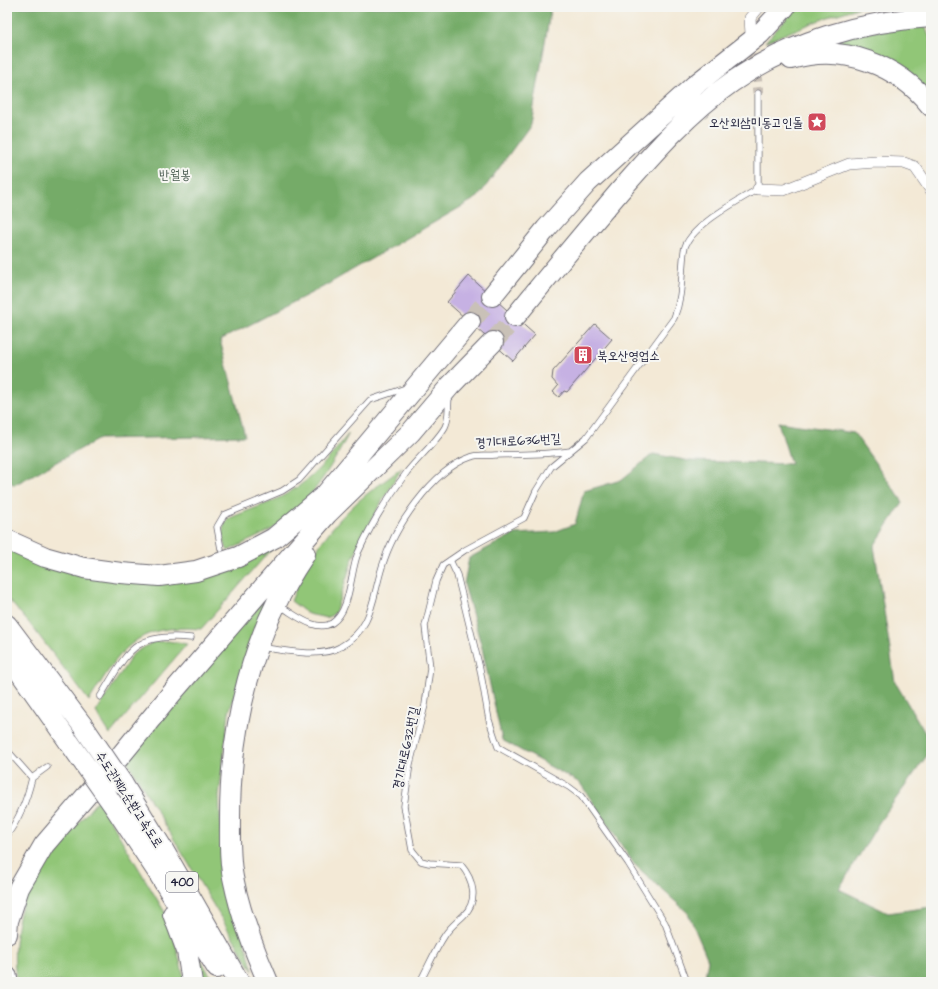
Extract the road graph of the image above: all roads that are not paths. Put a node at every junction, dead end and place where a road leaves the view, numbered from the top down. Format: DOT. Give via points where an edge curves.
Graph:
graph roads {
  1 [pos="759,7"];
  2 [pos="785,7"];
  3 [pos="922,14"];
  4 [pos="751,34"];
  5 [pos="758,93"];
  6 [pos="710,101"];
  7 [pos="676,104"];
  8 [pos="931,106"];
  9 [pos="758,189"];
  10 [pos="931,190"];
  11 [pos="492,296"];
  12 [pos="515,317"];
  13 [pos="470,322"];
  14 [pos="493,342"];
  15 [pos="418,385"];
  16 [pos="450,386"];
  17 [pos="570,451"];
  18 [pos="331,500"];
  19 [pos="7,540"];
  20 [pos="221,549"];
  21 [pos="450,560"];
  22 [pos="436,581"];
  23 [pos="285,609"];
  24 [pos="7,625"];
  25 [pos="191,638"];
  26 [pos="266,648"];
  27 [pos="7,654"];
  28 [pos="100,697"];
  29 [pos="7,750"];
  30 [pos="47,767"];
  31 [pos="32,778"];
  32 [pos="7,835"];
  33 [pos="157,871"];
  34 [pos="7,890"];
  35 [pos="7,934"];
  36 [pos="7,977"];
  37 [pos="8,982"];
  38 [pos="192,982"];
  39 [pos="226,982"];
  40 [pos="239,982"];
  41 [pos="268,982"];
  42 [pos="420,982"];
  43 [pos="687,982"];
  1 -- 4 [label="street" via="750,18"];
  2 -- 7 [label="highway" via="760,34 695,85"];
  3 -- 6 [label="highway" via="865,26 808,43 746,73"];
  3 -- 7 [label="highway" via="882,10 838,21 762,50"];
  5 -- 9 [label="lane"];
  6 -- 8 [label="highway" via="772,66 799,57 829,55 861,59 891,70 913,86"];
  6 -- 12 [label="highway" via="648,158"];
  7 -- 11 [label="highway" via="588,182"];
  9 -- 10 [label="street" via="784,190 849,164 876,162 904,163 915,167"];
  9 -- 17 [label="lane, 경기대로636번길" via="707,221 692,236 684,250 680,305 674,318 586,438"];
  13 -- 15 [label="highway"];
  14 -- 16 [label="highway"];
  15 -- 18 [label="highway"];
  15 -- 20 [label="lane" via="370,400 299,480 282,491 224,515 217,527"];
  16 -- 18 [label="highway" via="411,432"];
  16 -- 23 [label="lane" via="445,426 407,472 385,504 358,553 346,603 340,615 333,623 324,626 302,619"];
  17 -- 21 [label="lane, 경기대로636번길" via="551,467 536,491 524,518"];
  17 -- 26 [label="lane, 경기대로636번길" via="471,456 454,466 432,484 406,516 391,542 382,566 368,621 354,637 340,648 321,652 285,652"];
  18 -- 19 [label="highway" via="274,538 238,557 196,571 159,576 84,568 45,557"];
  18 -- 34 [label="highway" via="322,504 115,742 39,834"];
  18 -- 35 [label="highway" via="327,514 44,845 19,888 8,921"];
  18 -- 41 [label="highway" via="332,517 296,567 265,627 247,680 234,741 230,834 234,881 256,954"];
  21 -- 22 [label="lane, 경기대로636번길" via="443,565"];
  21 -- 43 [label="lane" via="457,575 480,668 489,720 498,747 581,796 665,923"];
  22 -- 42 [label="lane, 경기대로632번길" via="425,626 430,668 426,705 410,764 404,806 412,850 421,861 461,865 472,883 473,891 472,902 465,914 454,923 444,937"];
  24 -- 40 [label="highway, 수도권제2순환고속도로 / 400, bridge" via="83,726 122,783"];
  25 -- 28 [label="lane" via="171,636 140,642 126,654"];
  27 -- 33 [label="highway, 수도권제2순환고속도로 / 400, bridge"];
  29 -- 31 [label="lane"];
  30 -- 31 [label="lane"];
  31 -- 32 [label="lane" via="28,796"];
  33 -- 38 [label="highway" via="187,951"];
  33 -- 39 [label="highway, 수도권제2순환고속도로 / 400"];
  36 -- 37 [label="highway"];
}
